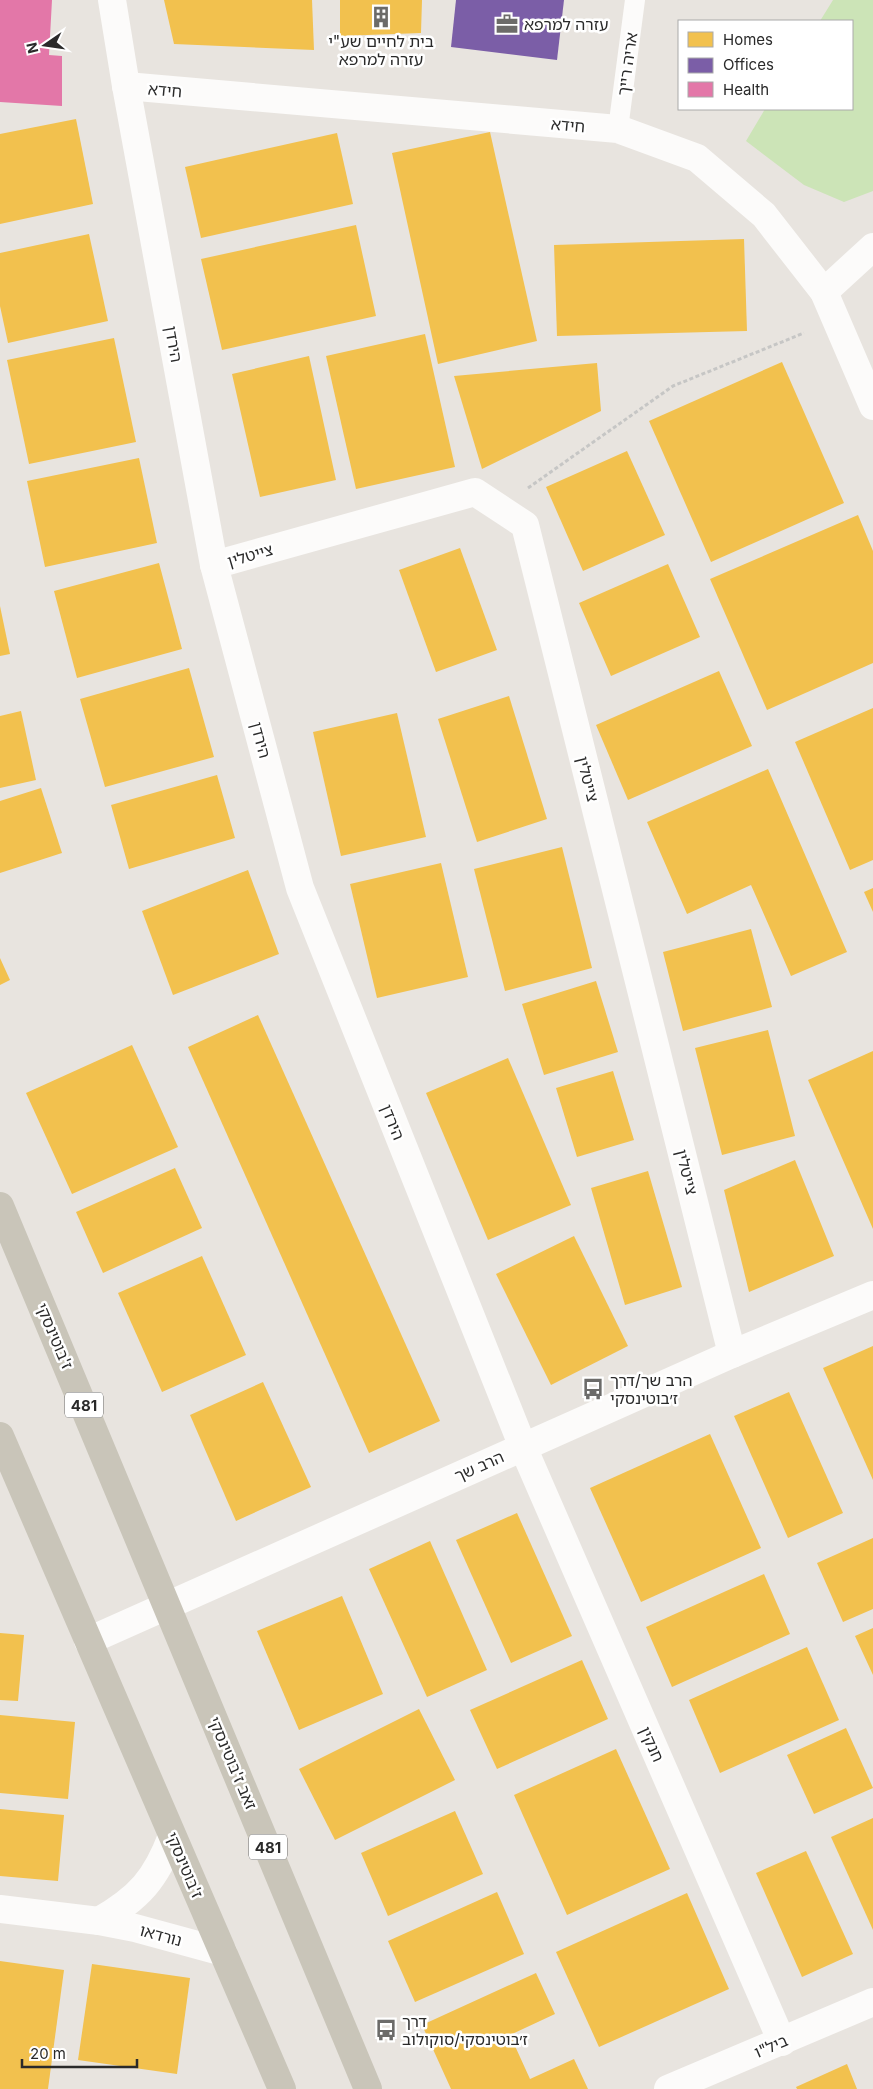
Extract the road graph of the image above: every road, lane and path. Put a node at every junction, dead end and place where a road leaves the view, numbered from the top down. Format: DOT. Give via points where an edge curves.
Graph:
graph roads {
  1 [pos="112,0"];
  2 [pos="635,0"];
  3 [pos="126,86"];
  4 [pos="618,129"];
  5 [pos="873,247"];
  6 [pos="824,292"];
  7 [pos="836,320"];
  8 [pos="873,406"];
  9 [pos="499,508"];
  10 [pos="214,565"];
  11 [pos="0,1206"];
  12 [pos="873,1295"];
  13 [pos="732,1354"];
  14 [pos="0,1436"];
  15 [pos="522,1447"];
  16 [pos="167,1604"];
  17 [pos="88,1641"];
  18 [pos="172,1836"];
  19 [pos="0,1909"];
  20 [pos="99,1921"];
  21 [pos="223,1952"];
  22 [pos="873,2002"];
  23 [pos="782,2042"];
  24 [pos="282,2089"];
  25 [pos="368,2089"];
  26 [pos="668,2089"];
  1 -- 3 [label="street, הירדן"];
  2 -- 4 [label="lane, אריה רייך"];
  3 -- 4 [label="street, חידא"];
  3 -- 10 [label="street, הירדן"];
  4 -- 6 [label="street, חידא" via="697,158 764,215"];
  5 -- 6 [label="street"];
  6 -- 7 [label="street, חידא"];
  7 -- 8 [label="street, חידא"];
  7 -- 9 [label="path" via="673,386"];
  9 -- 10 [label="street, צייטלין" via="475,492"];
  9 -- 13 [label="street, צייטלין" via="525,526"];
  10 -- 15 [label="street, הירדן" via="300,888"];
  11 -- 16 [label="main road, ז'בוטינסקי / 481"];
  12 -- 13 [label="street, הרב שך"];
  13 -- 15 [label="street, הרב שך"];
  14 -- 17 [label="main road"];
  15 -- 16 [label="street, הרב שך"];
  15 -- 23 [label="street, חנקין"];
  16 -- 17 [label="street, הרב שך"];
  16 -- 25 [label="main road, זאב ז'בוטינסקי / 481"];
  17 -- 18 [label="main road, ז'בוטינסקי"];
  18 -- 20 [label="street, נורדאו" via="163,1860 146,1886 124,1906"];
  18 -- 21 [label="main road, ז'בוטינסקי"];
  19 -- 20 [label="street, נורדאו"];
  20 -- 21 [label="street, נורדאו"];
  21 -- 24 [label="main road, ז'בוטינסקי"];
  22 -- 23 [label="street, ביל\"ו"];
  23 -- 26 [label="street, ביל\"ו"];
}
